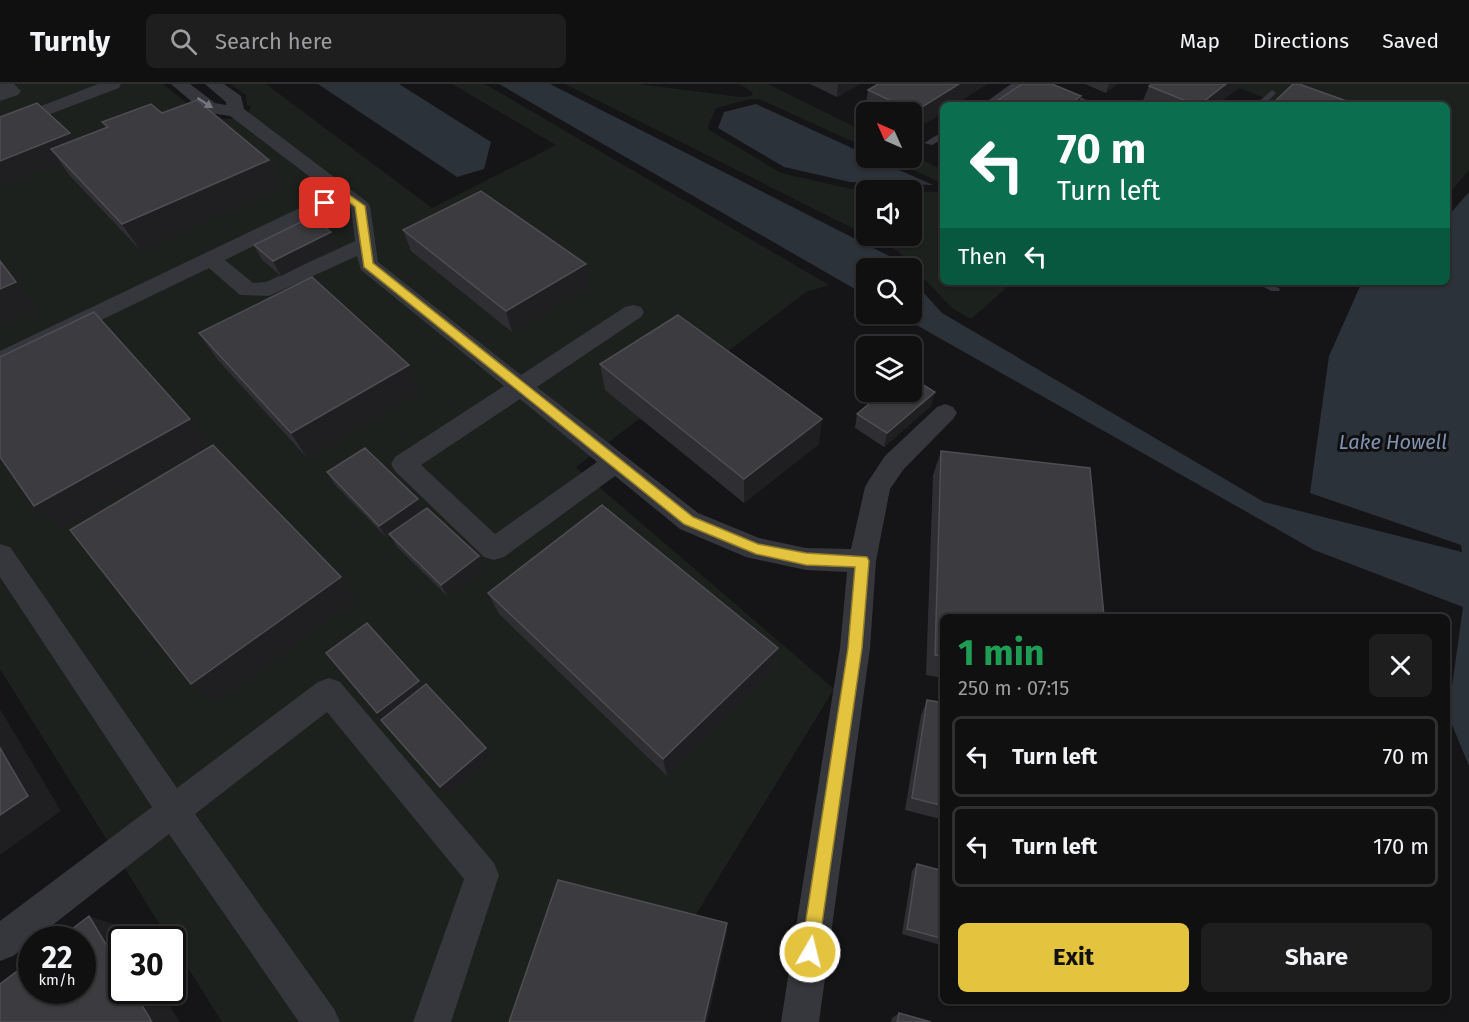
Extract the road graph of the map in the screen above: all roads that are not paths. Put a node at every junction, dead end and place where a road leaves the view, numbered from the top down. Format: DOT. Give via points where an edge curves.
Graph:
graph roads {
  1 [pos="4,84"];
  2 [pos="113,84"];
  3 [pos="179,84"];
  4 [pos="213,84"];
  5 [pos="1017,84"];
  6 [pos="1044,84"];
  7 [pos="1272,93"];
  8 [pos="0,96"];
  9 [pos="990,102"];
  10 [pos="1087,102"];
  11 [pos="1262,102"];
  12 [pos="235,111"];
  13 [pos="0,128"];
  14 [pos="940,136"];
  15 [pos="929,143"];
  16 [pos="344,194"];
  17 [pos="364,245"];
  18 [pos="211,259"];
  19 [pos="1266,285"];
  20 [pos="1275,289"];
  21 [pos="633,312"];
  22 [pos="0,361"];
  23 [pos="521,387"];
  24 [pos="945,413"];
  25 [pos="615,462"];
  26 [pos="0,555"];
  27 [pos="862,561"];
  28 [pos="174,812"];
  29 [pos="0,943"];
  30 [pos="321,1022"];
  31 [pos="432,1022"];
  32 [pos="800,1022"];
  1 -- 8 [label="street" via="12,91"];
  2 -- 13 [label="street"];
  3 -- 12 [label="street, one-way" via="210,108"];
  4 -- 12 [label="street" via="235,100"];
  5 -- 9 [label="lane"];
  6 -- 10 [label="lane"];
  7 -- 11 [label="lane"];
  12 -- 16 [label="street"];
  14 -- 15 [label="lane"];
  16 -- 17 [label="street" via="360,206"];
  16 -- 18 [label="street"];
  17 -- 18 [label="street" via="269,289 248,290"];
  17 -- 23 [label="street" via="368,265"];
  18 -- 22 [label="street"];
  19 -- 20 [label="lane"];
  21 -- 23 [label="street"];
  23 -- 25 [label="street"];
  23 -- 25 [label="street" via="404,464 494,549"];
  24 -- 27 [label="street" via="894,463 878,487"];
  25 -- 27 [label="street" via="689,521 756,549 806,559"];
  26 -- 28 [label="street"];
  27 -- 32 [label="street" via="855,648"];
  28 -- 29 [label="street"];
  28 -- 30 [label="street"];
  28 -- 31 [label="street" via="329,692 482,876"];
}
